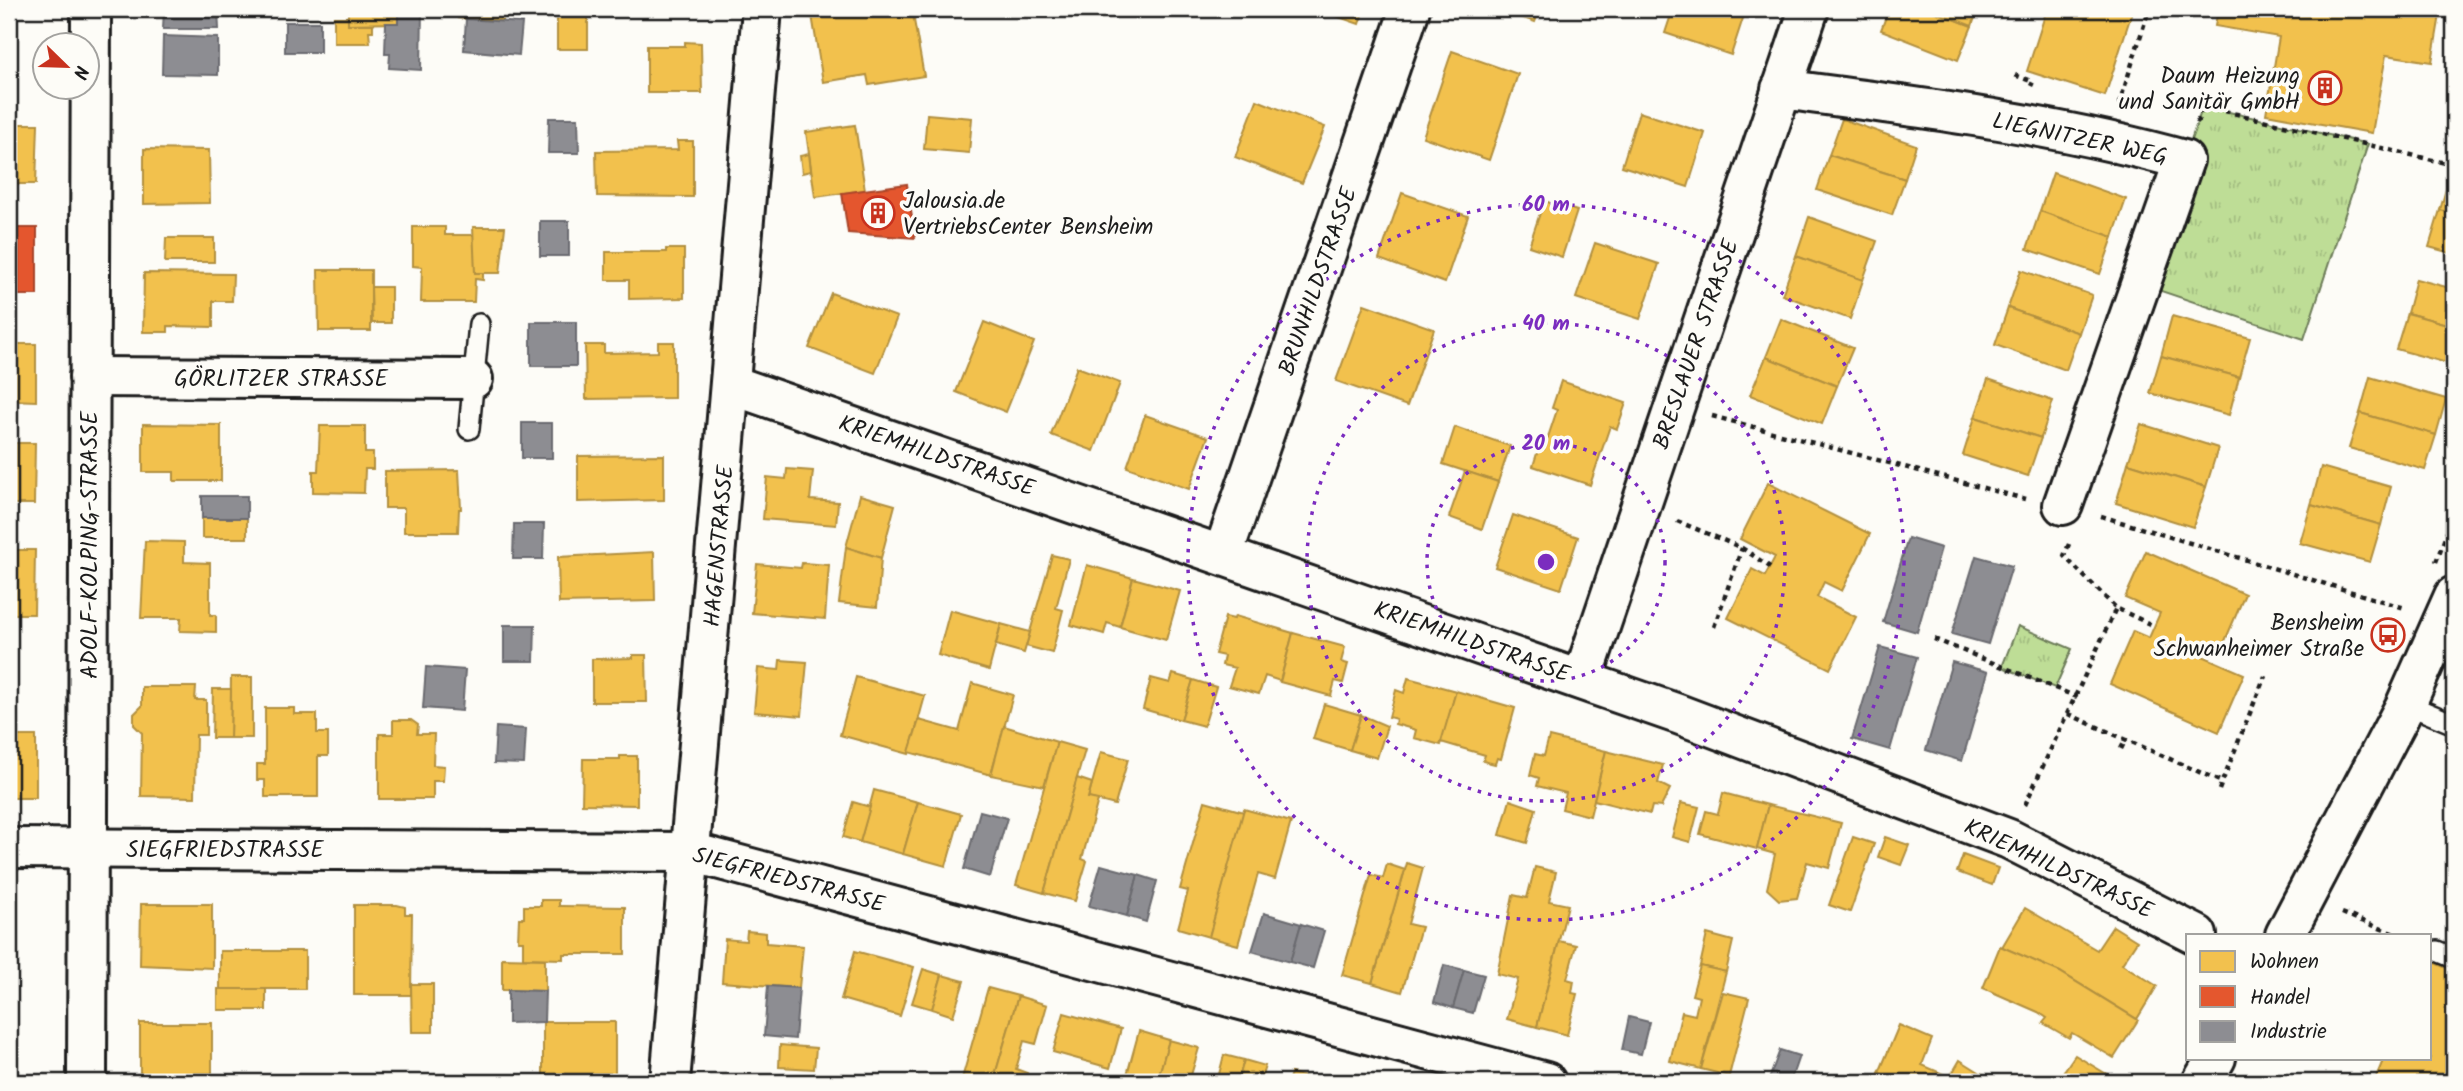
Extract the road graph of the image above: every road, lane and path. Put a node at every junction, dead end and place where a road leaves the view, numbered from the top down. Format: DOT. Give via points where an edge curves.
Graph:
graph roads {
  1 [pos="92,9"];
  2 [pos="762,9"];
  3 [pos="1410,9"];
  4 [pos="1809,9"];
  5 [pos="2149,9"];
  6 [pos="2015,75"];
  7 [pos="2033,82"];
  8 [pos="1781,89"];
  9 [pos="2108,139"];
  10 [pos="2184,160"];
  11 [pos="2454,165"];
  12 [pos="479,324"];
  13 [pos="89,377"];
  14 [pos="473,379"];
  15 [pos="732,384"];
  16 [pos="469,429"];
  17 [pos="1641,506"];
  18 [pos="2068,519"];
  19 [pos="1742,548"];
  20 [pos="1223,554"];
  21 [pos="1770,567"];
  22 [pos="2454,596"];
  23 [pos="2116,608"];
  24 [pos="2154,626"];
  25 [pos="1714,627"];
  26 [pos="1934,639"];
  27 [pos="2265,676"];
  28 [pos="1583,680"];
  29 [pos="2077,697"];
  30 [pos="2406,704"];
  31 [pos="2068,714"];
  32 [pos="2454,724"];
  33 [pos="2126,739"];
  34 [pos="2121,749"];
  35 [pos="2222,782"];
  36 [pos="2219,790"];
  37 [pos="2009,839"];
  38 [pos="9,848"];
  39 [pos="88,848"];
  40 [pos="691,852"];
  41 [pos="2306,898"];
  42 [pos="2195,934"];
  43 [pos="2286,934"];
  44 [pos="2395,934"];
  45 [pos="2215,1060"];
  46 [pos="87,1082"];
  47 [pos="670,1082"];
  48 [pos="1546,1082"];
  49 [pos="2202,1082"];
  1 -- 13 [label="street, ADOLF-KOLPING-STRASSE"];
  2 -- 15 [label="street, HAGENSTRASSE"];
  3 -- 20 [label="street, BRUNHILDSTRASSE"];
  4 -- 8 [label="street, BRESLAUER STRASSE"];
  5 -- 9 [label="path"];
  6 -- 7 [label="path"];
  8 -- 9 [label="street, LIEGNITZER WEG" via="2021,121"];
  8 -- 17 [label="street, BRESLAUER STRASSE"];
  9 -- 10 [label="street, LIEGNITZER WEG"];
  10 -- 11 [label="path" via="2203,106"];
  10 -- 18 [label="street, LIEGNITZER WEG"];
  12 -- 14 [label="lane"];
  13 -- 14 [label="street, GÖRLITZER STRASSE"];
  13 -- 39 [label="street, ADOLF-KOLPING-STRASSE"];
  14 -- 16 [label="lane"];
  15 -- 20 [label="street, KRIEMHILDSTRASSE"];
  15 -- 40 [label="street, HAGENSTRASSE"];
  17 -- 19 [label="path"];
  17 -- 28 [label="street, BRESLAUER STRASSE"];
  18 -- 23 [label="path" via="2064,556"];
  19 -- 21 [label="path"];
  19 -- 25 [label="path"];
  20 -- 28 [label="street, KRIEMHILDSTRASSE"];
  22 -- 30 [label="street"];
  23 -- 24 [label="path"];
  23 -- 29 [label="path"];
  26 -- 29 [label="path"];
  27 -- 35 [label="path"];
  28 -- 37 [label="street, KRIEMHILDSTRASSE"];
  29 -- 31 [label="path"];
  30 -- 32 [label="lane"];
  30 -- 41 [label="street"];
  31 -- 33 [label="path"];
  31 -- 37 [label="path"];
  33 -- 34 [label="path"];
  33 -- 35 [label="path"];
  35 -- 36 [label="path"];
  37 -- 42 [label="street, KRIEMHILDSTRASSE"];
  38 -- 39 [label="street, SIEGFRIEDSTRASSE"];
  39 -- 40 [label="street, SIEGFRIEDSTRASSE"];
  39 -- 46 [label="street, ADOLF-KOLPING-STRASSE"];
  40 -- 47 [label="street, HAGENSTRASSE"];
  40 -- 48 [label="street, SIEGFRIEDSTRASSE"];
  41 -- 43 [label="street"];
  41 -- 44 [label="path"];
  45 -- 49 [label="street"];
}
